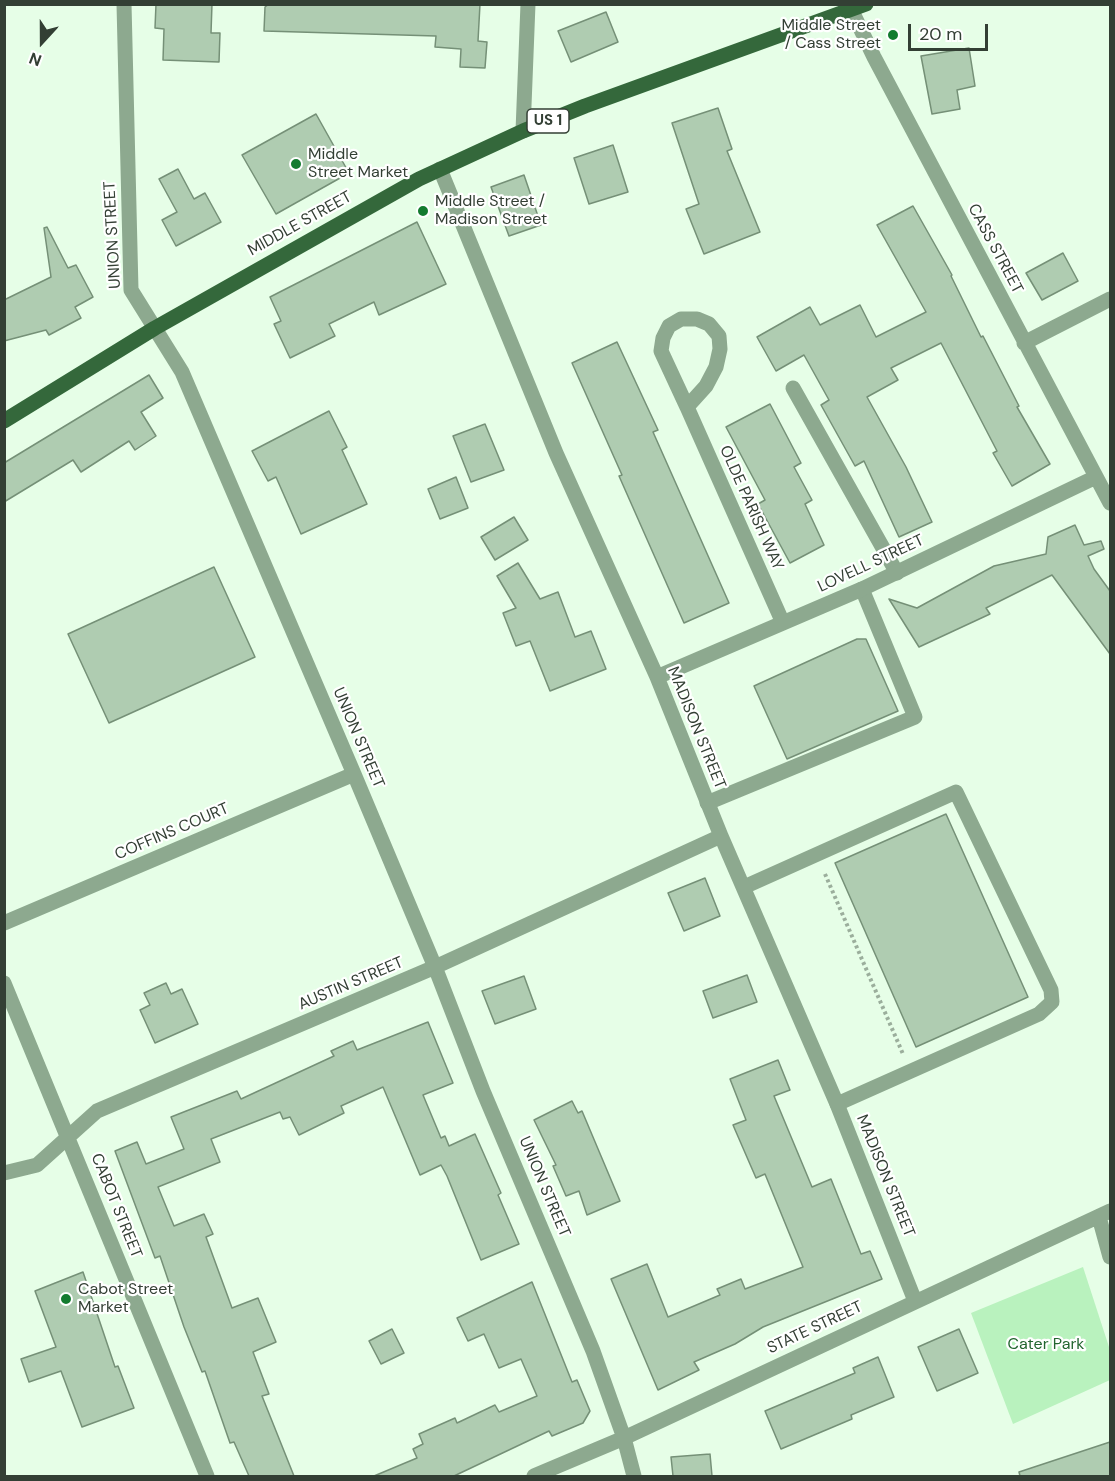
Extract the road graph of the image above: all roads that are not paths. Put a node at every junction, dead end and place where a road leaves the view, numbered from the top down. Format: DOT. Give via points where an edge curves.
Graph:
graph roads {
  1 [pos="124,4"];
  2 [pos="528,4"];
  3 [pos="859,7"];
  4 [pos="523,131"];
  5 [pos="440,169"];
  6 [pos="1110,299"];
  7 [pos="155,328"];
  8 [pos="1024,343"];
  9 [pos="793,388"];
  10 [pos="687,407"];
  11 [pos="4,421"];
  12 [pos="1096,477"];
  13 [pos="1110,503"];
  14 [pos="897,573"];
  15 [pos="862,590"];
  16 [pos="783,623"];
  17 [pos="657,677"];
  18 [pos="354,774"];
  19 [pos="707,803"];
  20 [pos="721,836"];
  21 [pos="744,888"];
  22 [pos="4,923"];
  23 [pos="435,967"];
  24 [pos="4,983"];
  25 [pos="837,1104"];
  26 [pos="68,1136"];
  27 [pos="4,1173"];
  28 [pos="1105,1214"];
  29 [pos="1110,1257"];
  30 [pos="915,1301"];
  31 [pos="624,1438"];
  32 [pos="207,1476"];
  33 [pos="534,1476"];
  34 [pos="634,1476"];
  1 -- 7 [label="street, UNION STREET" via="130,290"];
  2 -- 4 [label="street"];
  3 -- 4 [label="main road, MIDDLE STREET / US 1" via="672,72"];
  3 -- 8 [label="street, CASS STREET"];
  4 -- 5 [label="main road, MIDDLE STREET / US 1"];
  5 -- 7 [label="main road, MIDDLE STREET / US 1"];
  5 -- 17 [label="street, MADISON STREET" via="556,453"];
  6 -- 8 [label="street"];
  7 -- 11 [label="main road, MIDDLE STREET / US 1"];
  7 -- 18 [label="street, UNION STREET" via="182,372"];
  8 -- 12 [label="street, CASS STREET"];
  9 -- 14 [label="street"];
  10 -- 10 [label="street, OLDE PARISH WAY" via="706,386 720,349 719,336 709,324 697,319 681,319 669,326 661,351"];
  10 -- 16 [label="street, OLDE PARISH WAY"];
  12 -- 13 [label="street, CASS STREET"];
  12 -- 14 [label="street, LOVELL STREET"];
  14 -- 15 [label="street, LOVELL STREET"];
  15 -- 16 [label="street, LOVELL STREET"];
  15 -- 19 [label="street" via="915,717"];
  16 -- 17 [label="street, LOVELL STREET"];
  17 -- 19 [label="street, MADISON STREET"];
  18 -- 22 [label="street, COFFINS COURT"];
  18 -- 23 [label="street, UNION STREET"];
  19 -- 20 [label="street, MADISON STREET"];
  20 -- 21 [label="street, MADISON STREET"];
  20 -- 23 [label="street, AUSTIN STREET"];
  21 -- 25 [label="street, MADISON STREET"];
  21 -- 25 [label="street" via="956,792 1051,990 1052,1002 1039,1014"];
  23 -- 26 [label="street, AUSTIN STREET" via="97,1112"];
  23 -- 31 [label="street, UNION STREET" via="589,1341"];
  24 -- 26 [label="street, CABOT STREET"];
  25 -- 30 [label="street, MADISON STREET"];
  26 -- 27 [label="street, AUSTIN STREET" via="37,1165"];
  26 -- 32 [label="street, CABOT STREET"];
  28 -- 29 [label="street"];
  28 -- 30 [label="street, STATE STREET"];
  30 -- 31 [label="street, STATE STREET"];
  31 -- 33 [label="street, STATE STREET"];
  31 -- 34 [label="street, UNION STREET"];
}
